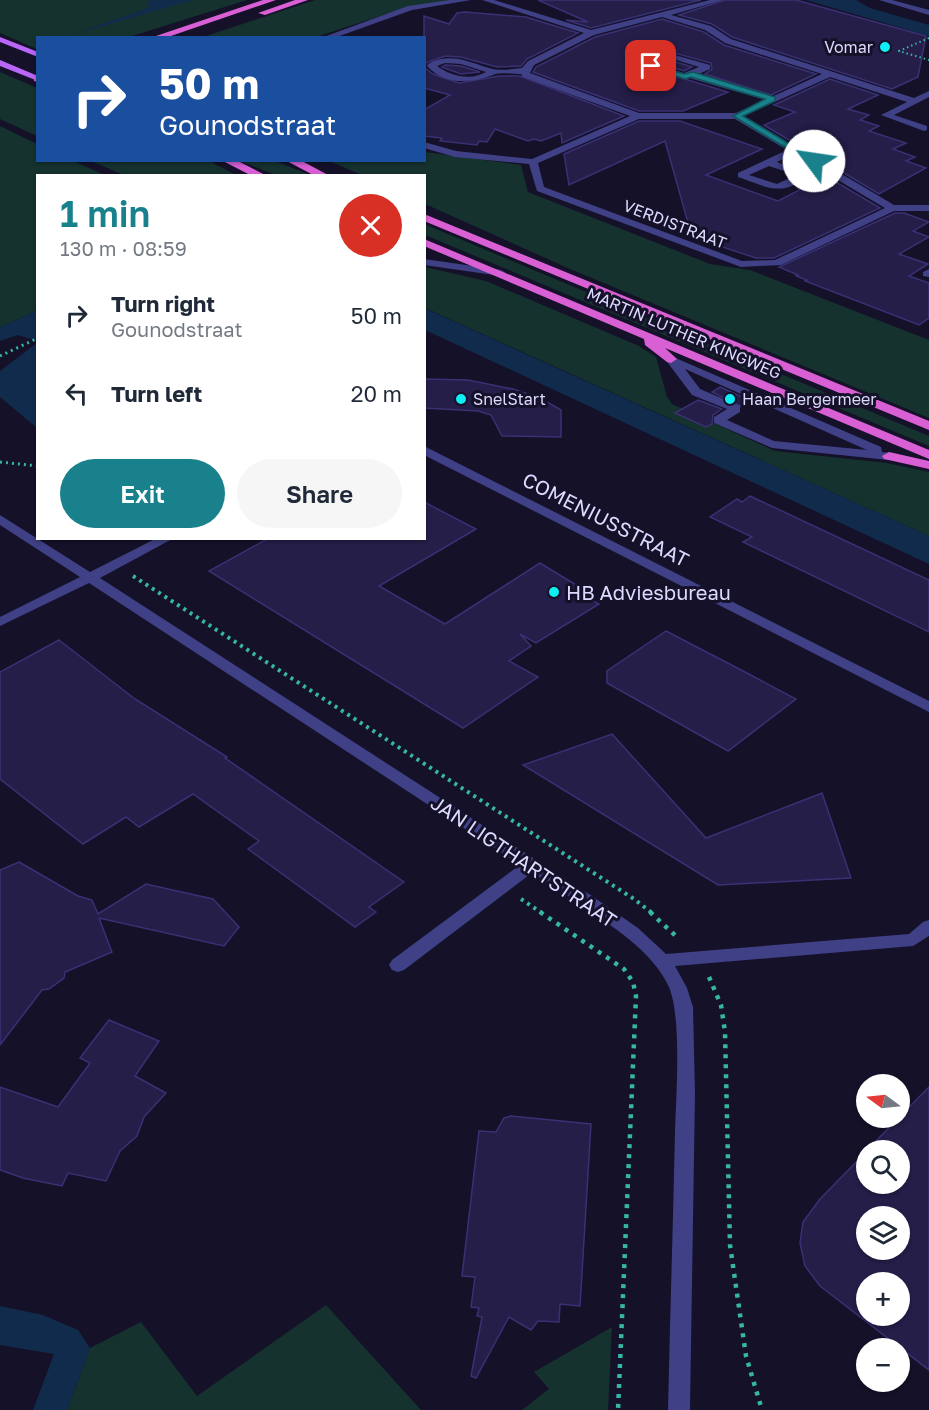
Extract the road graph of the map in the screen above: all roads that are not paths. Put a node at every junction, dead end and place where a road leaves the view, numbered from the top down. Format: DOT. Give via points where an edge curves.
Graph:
graph roads {
  1 [pos="272,0"];
  2 [pos="304,0"];
  3 [pos="467,0"];
  4 [pos="486,0"];
  5 [pos="684,0"];
  6 [pos="718,0"];
  7 [pos="883,0"];
  8 [pos="697,5"];
  9 [pos="929,13"];
  10 [pos="663,14"];
  11 [pos="591,33"];
  12 [pos="160,36"];
  13 [pos="192,36"];
  14 [pos="331,36"];
  15 [pos="0,39"];
  16 [pos="36,54"];
  17 [pos="0,63"];
  18 [pos="525,71"];
  19 [pos="491,72"];
  20 [pos="691,74"];
  21 [pos="826,75"];
  22 [pos="36,79"];
  23 [pos="929,94"];
  24 [pos="772,99"];
  25 [pos="914,101"];
  26 [pos="638,116"];
  27 [pos="737,116"];
  28 [pos="924,128"];
  29 [pos="426,146"];
  30 [pos="794,150"];
  31 [pos="230,162"];
  32 [pos="294,162"];
  33 [pos="533,162"];
  34 [pos="768,162"];
  35 [pos="258,174"];
  36 [pos="322,174"];
  37 [pos="892,208"];
  38 [pos="929,208"];
  39 [pos="426,218"];
  40 [pos="426,243"];
  41 [pos="426,262"];
  42 [pos="501,273"];
  43 [pos="626,326"];
  44 [pos="671,359"];
  45 [pos="758,396"];
  46 [pos="736,409"];
  47 [pos="929,426"];
  48 [pos="426,451"];
  49 [pos="929,455"];
  50 [pos="889,456"];
  51 [pos="929,465"];
  52 [pos="0,519"];
  53 [pos="164,540"];
  54 [pos="91,576"];
  55 [pos="0,622"];
  56 [pos="929,707"];
  57 [pos="531,865"];
  58 [pos="929,926"];
  59 [pos="663,961"];
  60 [pos="398,965"];
  61 [pos="679,1410"];
  1 -- 12 [label="highway"];
  2 -- 13 [label="highway"];
  3 -- 14 [label="street" via="411,8"];
  4 -- 11 [label="street"];
  5 -- 8 [label="street"];
  6 -- 8 [label="street"];
  7 -- 9 [label="street"];
  8 -- 10 [label="street"];
  10 -- 11 [label="street"];
  10 -- 21 [label="street" via="708,28 728,41 824,71"];
  11 -- 18 [label="street" via="531,63"];
  15 -- 16 [label="main road"];
  17 -- 22 [label="main road"];
  18 -- 19 [label="street"];
  18 -- 26 [label="street" via="530,78"];
  19 -- 19 [label="street" via="452,61 431,66 440,73 470,79 484,78"];
  20 -- 20 [label="street" via="685,76 634,61 657,51 707,67"];
  20 -- 24 [label="street"];
  21 -- 24 [label="street"];
  21 -- 25 [label="street"];
  23 -- 25 [label="street"];
  24 -- 27 [label="street"];
  25 -- 28 [label="street" via="886,115"];
  26 -- 27 [label="street"];
  26 -- 33 [label="street"];
  27 -- 30 [label="street"];
  29 -- 33 [label="street"];
  30 -- 34 [label="street"];
  30 -- 37 [label="street"];
  31 -- 35 [label="highway"];
  32 -- 36 [label="highway"];
  33 -- 37 [label="street, VERDISTRAAT" via="540,189 741,264 777,262"];
  34 -- 34 [label="street" via="777,165 804,175 778,188 741,175"];
  37 -- 38 [label="street, VERDISTRAAT"];
  39 -- 47 [label="highway, MARTIN LUTHER KINGWEG"];
  40 -- 42 [label="highway, MARTIN LUTHER KINGWEG"];
  41 -- 42 [label="street"];
  42 -- 43 [label="highway, MARTIN LUTHER KINGWEG"];
  43 -- 44 [label="highway"];
  43 -- 49 [label="highway, MARTIN LUTHER KINGWEG"];
  44 -- 45 [label="street"];
  44 -- 46 [label="street" via="696,392"];
  45 -- 46 [label="street"];
  45 -- 50 [label="street"];
  46 -- 50 [label="street" via="718,420 772,444"];
  48 -- 56 [label="street, COMENIUSSTRAAT"];
  50 -- 51 [label="highway"];
  52 -- 54 [label="street, JAN LIGTHARTSTRAAT"];
  53 -- 54 [label="street"];
  54 -- 55 [label="street"];
  54 -- 57 [label="street, JAN LIGTHARTSTRAAT"];
  57 -- 59 [label="street, JAN LIGTHARTSTRAAT" via="629,931"];
  57 -- 60 [label="street"];
  58 -- 59 [label="street" via="913,940"];
  59 -- 61 [label="street, JAN LIGTHARTSTRAAT" via="684,1006 686,1093"];
}
